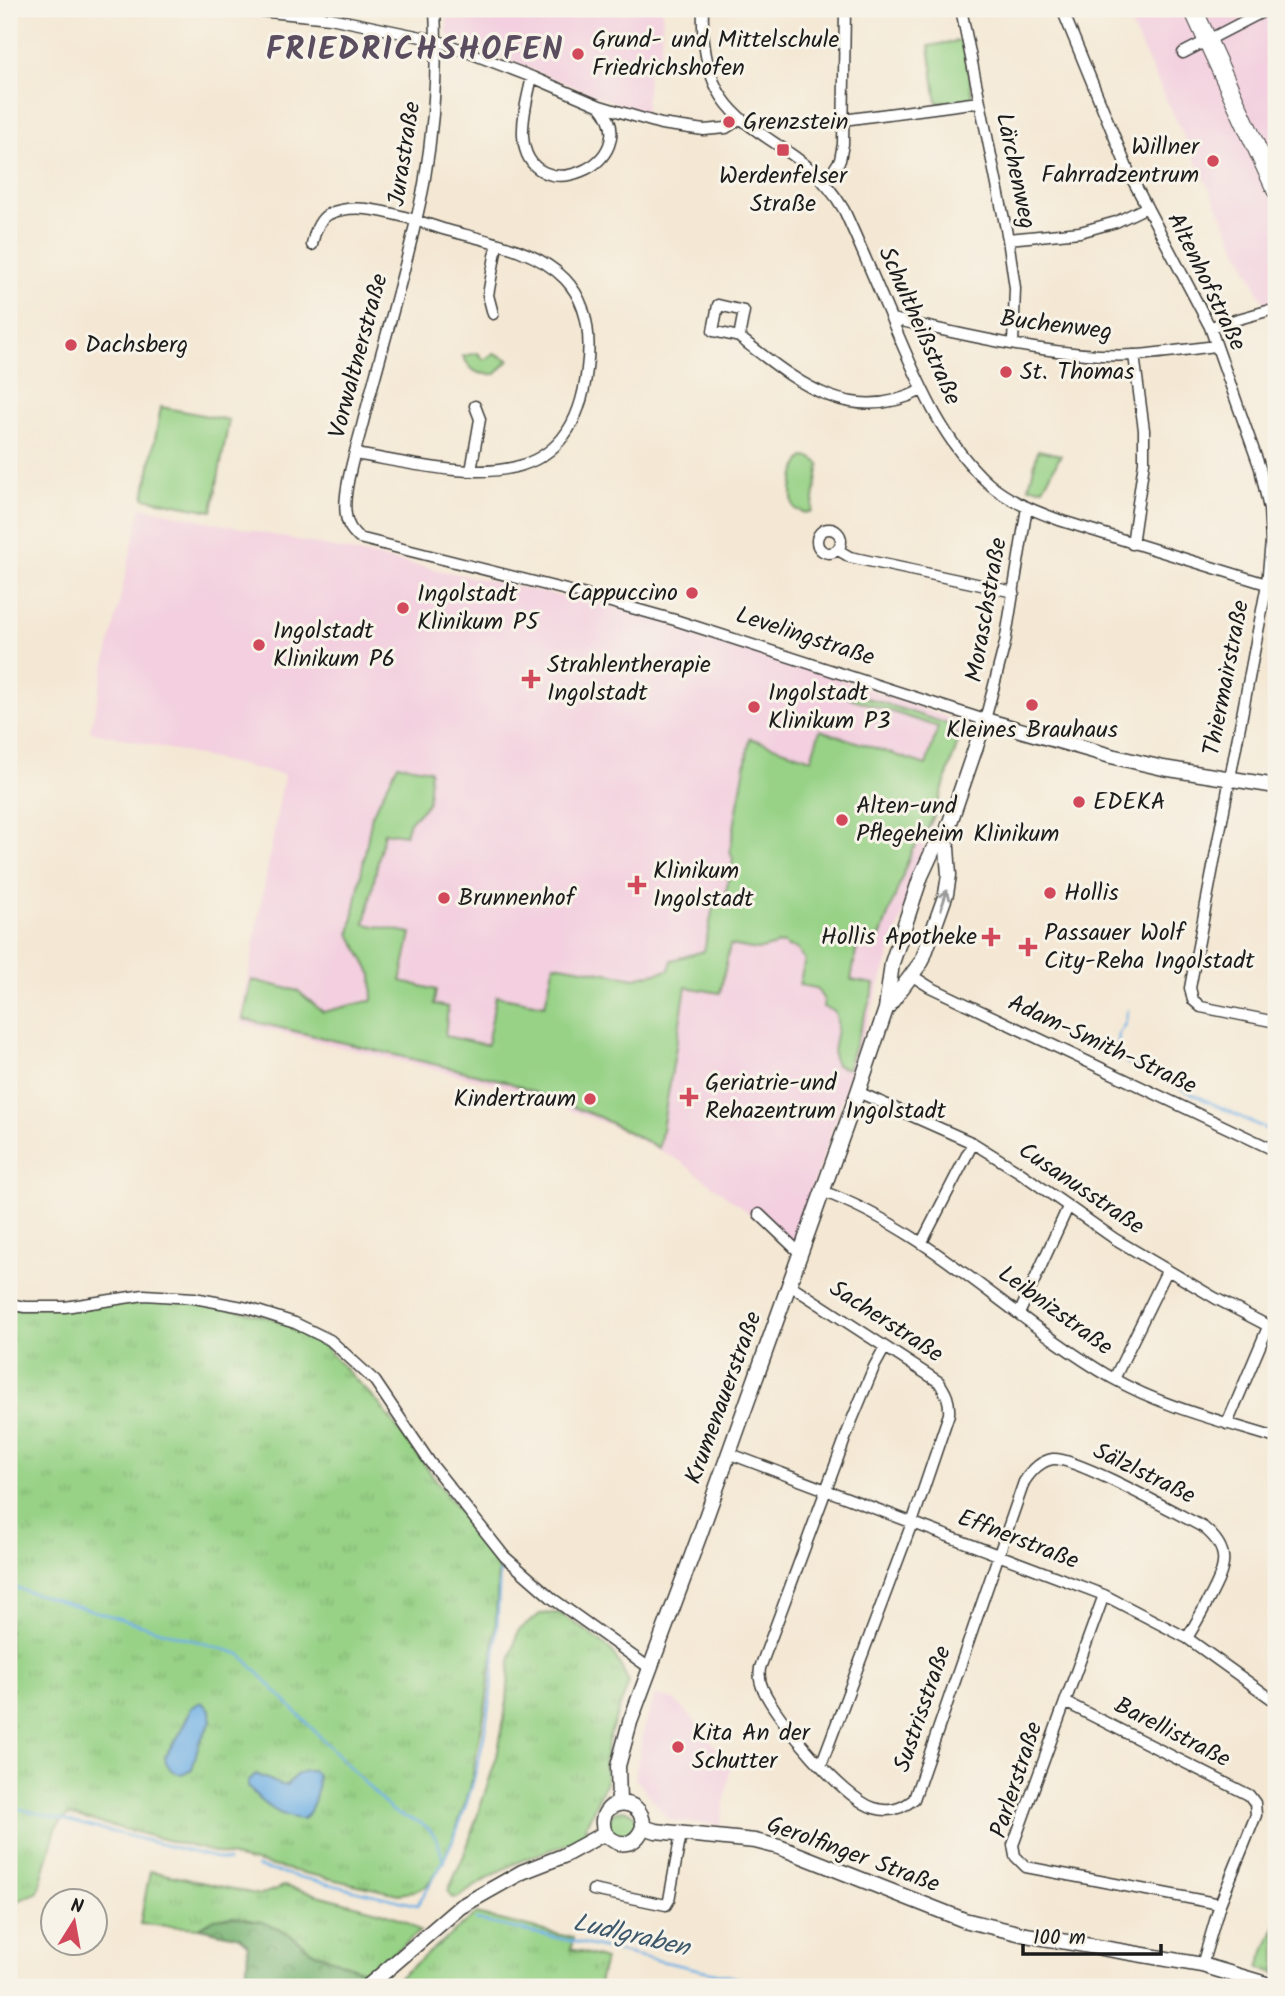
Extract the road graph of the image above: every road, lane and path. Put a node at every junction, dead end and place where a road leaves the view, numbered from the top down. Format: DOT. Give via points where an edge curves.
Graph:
graph roads {
  1 [pos="238,9"];
  2 [pos="435,9"];
  3 [pos="703,9"];
  4 [pos="845,9"];
  5 [pos="961,9"];
  6 [pos="1062,9"];
  7 [pos="1193,9"];
  8 [pos="1268,9"];
  9 [pos="436,40"];
  10 [pos="1207,40"];
  11 [pos="1183,53"];
  12 [pos="533,77"];
  13 [pos="979,102"];
  14 [pos="600,106"];
  15 [pos="740,119"];
  16 [pos="843,120"];
  17 [pos="826,182"];
  18 [pos="1276,190"];
  19 [pos="1147,208"];
  20 [pos="416,221"];
  21 [pos="1009,239"];
  22 [pos="312,245"];
  23 [pos="497,245"];
  24 [pos="1267,311"];
  25 [pos="493,314"];
  26 [pos="892,319"];
  27 [pos="1210,327"];
  28 [pos="739,337"];
  29 [pos="1013,344"];
  30 [pos="1216,346"];
  31 [pos="1134,355"];
  32 [pos="922,390"];
  33 [pos="475,406"];
  34 [pos="355,454"];
  35 [pos="471,471"];
  36 [pos="346,503"];
  37 [pos="1027,507"];
  38 [pos="1132,544"];
  39 [pos="838,550"];
  40 [pos="1272,586"];
  41 [pos="1014,592"];
  42 [pos="985,720"];
  43 [pos="1229,779"];
  44 [pos="1276,786"];
  45 [pos="946,834"];
  46 [pos="927,862"];
  47 [pos="948,868"];
  48 [pos="892,963"];
  49 [pos="911,975"];
  50 [pos="886,1009"];
  51 [pos="1276,1022"];
  52 [pos="858,1091"];
  53 [pos="973,1143"];
  54 [pos="1276,1151"];
  55 [pos="822,1191"];
  56 [pos="1068,1207"];
  57 [pos="759,1214"];
  58 [pos="922,1242"];
  59 [pos="801,1254"];
  60 [pos="1167,1270"];
  61 [pos="790,1285"];
  62 [pos="9,1304"];
  63 [pos="1019,1314"];
  64 [pos="1272,1328"];
  65 [pos="885,1347"];
  66 [pos="1114,1379"];
  67 [pos="1227,1423"];
  68 [pos="1276,1438"];
  69 [pos="728,1453"];
  70 [pos="825,1491"];
  71 [pos="912,1523"];
  72 [pos="999,1555"];
  73 [pos="1104,1595"];
  74 [pos="1187,1638"];
  75 [pos="651,1669"];
  76 [pos="1065,1702"];
  77 [pos="1276,1702"];
  78 [pos="821,1765"];
  79 [pos="619,1803"];
  80 [pos="643,1827"];
  81 [pos="605,1833"];
  82 [pos="681,1834"];
  83 [pos="593,1890"];
  84 [pos="1220,1905"];
  85 [pos="1202,1965"];
  86 [pos="368,1987"];
  87 [pos="1276,1987"];
  1 -- 9 [label="street" via="330,18"];
  2 -- 9 [label="street, Jurastraße"];
  3 -- 15 [label="street, Schultheißstraße" via="705,57 711,78"];
  4 -- 16 [label="street"];
  5 -- 13 [label="street, Lärchenweg"];
  6 -- 19 [label="street, Altenhofstraße"];
  7 -- 10 [label="main road"];
  8 -- 10 [label="street"];
  9 -- 12 [label="street"];
  9 -- 20 [label="street, Jurastraße" via="434,120"];
  10 -- 11 [label="street"];
  10 -- 18 [label="main road"];
  12 -- 14 [label="street"];
  12 -- 14 [label="street" via="525,148 535,164 552,174 578,174 604,152 611,126"];
  13 -- 16 [label="street"];
  13 -- 21 [label="street, Lärchenweg"];
  14 -- 15 [label="street" via="661,124 704,130 726,128"];
  15 -- 17 [label="street, Schultheißstraße"];
  16 -- 17 [label="street" via="840,160"];
  17 -- 26 [label="street, Schultheißstraße" via="844,209"];
  19 -- 21 [label="street" via="1080,232"];
  19 -- 27 [label="street, Altenhofstraße"];
  20 -- 22 [label="street" via="365,209 343,209 326,215 315,229"];
  20 -- 23 [label="street"];
  20 -- 34 [label="street, Vorwaltnerstraße"];
  21 -- 29 [label="street, Lärchenweg" via="1015,288"];
  23 -- 25 [label="street" via="488,295"];
  23 -- 35 [label="street" via="549,267 577,294 589,337 586,380 572,425 552,450 509,470"];
  24 -- 27 [label="street"];
  26 -- 29 [label="street, Buchenweg"];
  26 -- 32 [label="street, Schultheißstraße"];
  27 -- 30 [label="street, Altenhofstraße"];
  28 -- 32 [label="street" via="793,378 834,398 882,403"];
  29 -- 31 [label="street, Buchenweg"];
  30 -- 31 [label="street, Buchenweg"];
  30 -- 40 [label="street, Altenhofstraße" via="1263,481 1269,509"];
  31 -- 38 [label="street" via="1144,461"];
  32 -- 37 [label="street, Schultheißstraße" via="964,458 989,485"];
  33 -- 35 [label="street" via="480,419"];
  34 -- 35 [label="street"];
  34 -- 36 [label="street, Vorwaltnerstraße"];
  36 -- 42 [label="street, Levelingstraße" via="350,528 364,541 667,618"];
  37 -- 38 [label="street, Schultheißstraße"];
  37 -- 41 [label="street, Moraschstraße"];
  38 -- 40 [label="street, Schultheißstraße"];
  39 -- 41 [label="street" via="850,557"];
  40 -- 43 [label="street, Thiermairstraße"];
  41 -- 42 [label="street, Moraschstraße"];
  42 -- 43 [label="street, Levelingstraße" via="1111,756"];
  42 -- 45 [label="street, Krumenauerstraße"];
  43 -- 44 [label="street, Levelingstraße"];
  43 -- 51 [label="street, Thiermairstraße" via="1190,988 1201,1007"];
  45 -- 46 [label="street, Krumenauerstraße"];
  45 -- 47 [label="street, Krumenauerstraße"];
  46 -- 47 [label="street" via="940,862"];
  46 -- 48 [label="street, Krumenauerstraße"];
  49 -- 47 [label="street, Krumenauerstraße, one-way" via="929,944 946,894"];
  48 -- 49 [label="street"];
  48 -- 50 [label="street, Krumenauerstraße"];
  49 -- 50 [label="street, Krumenauerstraße"];
  49 -- 54 [label="street, Adam-Smith-Straße"];
  50 -- 52 [label="street, Krumenauerstraße"];
  52 -- 53 [label="street, Cusanusstraße"];
  52 -- 55 [label="street, Krumenauerstraße"];
  53 -- 56 [label="street, Cusanusstraße"];
  53 -- 58 [label="street"];
  55 -- 58 [label="street, Leibnizstraße"];
  55 -- 59 [label="street, Krumenauerstraße"];
  56 -- 60 [label="street, Cusanusstraße"];
  56 -- 63 [label="street"];
  57 -- 59 [label="street"];
  58 -- 63 [label="street, Leibnizstraße"];
  59 -- 61 [label="street, Krumenauerstraße"];
  60 -- 64 [label="street, Cusanusstraße"];
  60 -- 66 [label="street"];
  61 -- 65 [label="street, Sacherstraße"];
  61 -- 69 [label="street, Krumenauerstraße"];
  62 -- 75 [label="street" via="65,1307 144,1296 194,1298 248,1308 330,1340 375,1381 429,1461 505,1557 552,1598"];
  63 -- 66 [label="street, Leibnizstraße"];
  64 -- 67 [label="street"];
  65 -- 70 [label="street, Sustrisstraße"];
  65 -- 71 [label="street, Sacherstraße" via="939,1382 950,1404"];
  66 -- 67 [label="street, Leibnizstraße" via="1151,1398"];
  67 -- 68 [label="street, Leibnizstraße"];
  69 -- 70 [label="street, Effnerstraße"];
  69 -- 75 [label="street, Krumenauerstraße"];
  70 -- 71 [label="street, Effnerstraße"];
  70 -- 78 [label="street, Sustrisstraße" via="759,1676 789,1729"];
  71 -- 72 [label="street, Effnerstraße"];
  71 -- 78 [label="street, Sacherstraße"];
  72 -- 73 [label="street, Effnerstraße"];
  72 -- 74 [label="street, Sälzlstraße" via="1030,1472 1054,1459 1085,1468 1203,1527 1222,1548 1221,1577"];
  72 -- 78 [label="street, Sustrisstraße" via="914,1799 890,1811 873,1808 855,1798"];
  73 -- 74 [label="street, Effnerstraße"];
  73 -- 76 [label="street, Parlerstraße"];
  74 -- 77 [label="street, Effnerstraße"];
  75 -- 79 [label="street, Krumenauerstraße" via="621,1751"];
  76 -- 84 [label="street, Barellistraße" via="1249,1795 1256,1815"];
  76 -- 84 [label="street, Parlerstraße" via="1013,1845 1015,1856 1026,1867"];
  79 -- 80 [label="street" via="639,1811"];
  79 -- 81 [label="street" via="604,1815"];
  80 -- 81 [label="street" via="637,1838 626,1843 614,1842"];
  80 -- 82 [label="street, Gerolfinger Straße"];
  81 -- 86 [label="street" via="460,1907"];
  82 -- 83 [label="street" via="666,1905"];
  82 -- 85 [label="street, Gerolfinger Straße" via="779,1847 935,1910 994,1928"];
  84 -- 85 [label="street, Barellistraße"];
  85 -- 87 [label="street, Gerolfinger Straße"];
}
